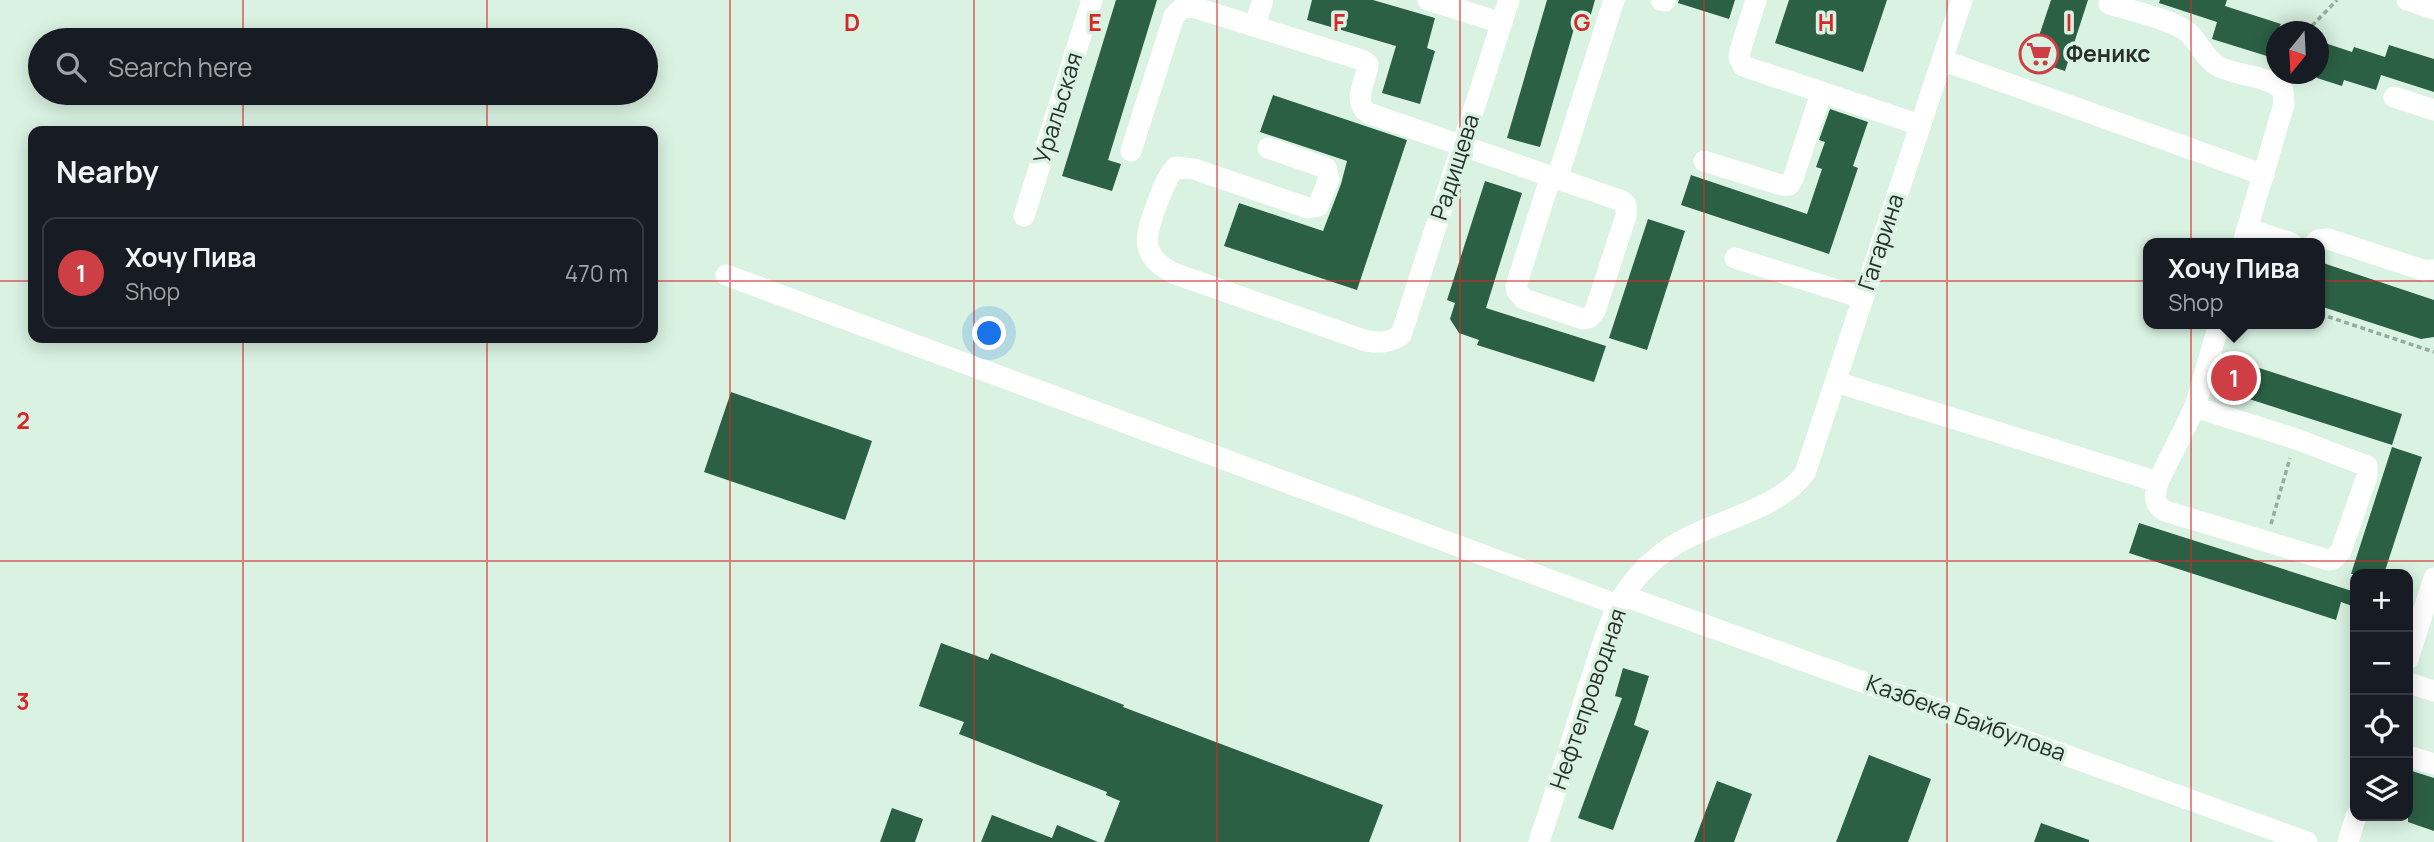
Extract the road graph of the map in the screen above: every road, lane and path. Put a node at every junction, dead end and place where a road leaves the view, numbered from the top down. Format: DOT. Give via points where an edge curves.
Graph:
graph roads {
  1 [pos="1092,0"];
  2 [pos="1263,0"];
  3 [pos="1428,0"];
  4 [pos="1509,0"];
  5 [pos="1614,0"];
  6 [pos="1756,0"];
  7 [pos="1962,0"];
  8 [pos="2337,0"];
  9 [pos="2407,0"];
  10 [pos="2109,4"];
  11 [pos="2434,9"];
  12 [pos="2317,21"];
  13 [pos="1502,23"];
  14 [pos="1255,26"];
  15 [pos="1942,60"];
  16 [pos="1821,93"];
  17 [pos="2394,97"];
  18 [pos="2434,110"];
  19 [pos="1920,125"];
  20 [pos="1463,145"];
  21 [pos="1268,148"];
  22 [pos="1131,151"];
  23 [pos="1704,161"];
  24 [pos="2264,175"];
  25 [pos="1554,178"];
  26 [pos="1024,216"];
  27 [pos="2246,236"];
  28 [pos="2325,239"];
  29 [pos="1735,258"];
  30 [pos="2434,270"];
  31 [pos="726,275"];
  32 [pos="1863,298"];
  33 [pos="2325,316"];
  34 [pos="2218,329"];
  35 [pos="2434,352"];
  36 [pos="1836,382"];
  37 [pos="2195,407"];
  38 [pos="2296,439"];
  39 [pos="2158,482"];
  40 [pos="1798,483"];
  41 [pos="2267,540"];
  42 [pos="2434,578"];
  43 [pos="1621,600"];
  44 [pos="2413,643"];
  45 [pos="2413,685"];
  46 [pos="2434,691"];
  47 [pos="2413,758"];
  48 [pos="2434,764"];
  49 [pos="2354,821"];
  50 [pos="1539,842"];
  51 [pos="2307,842"];
  52 [pos="2348,842"];
  1 -- 26 [label="street, Уральская"];
  2 -- 14 [label="street"];
  3 -- 13 [label="street"];
  4 -- 13 [label="street, Радищева"];
  5 -- 25 [label="street"];
  6 -- 16 [label="street" via="1740,62"];
  7 -- 15 [label="street, Гагарина"];
  8 -- 12 [label="path"];
  9 -- 11 [label="street"];
  10 -- 24 [label="street" via="2178,26 2220,68 2283,91 2284,104"];
  13 -- 20 [label="street, Радищева"];
  14 -- 20 [label="street" via="1362,60 1368,64 1359,100 1362,108"];
  14 -- 22 [label="street" via="1193,8 1177,12"];
  15 -- 19 [label="street, Гагарина"];
  15 -- 24 [label="street"];
  16 -- 19 [label="street"];
  16 -- 23 [label="street" via="1789,185"];
  17 -- 18 [label="street"];
  19 -- 32 [label="street, Гагарина"];
  20 -- 21 [label="street, Радищева" via="1401,335 1378,343 1173,273 1154,259 1146,233 1165,182 1176,167 1308,208 1318,206 1329,179 1326,168"];
  20 -- 25 [label="street"];
  24 -- 27 [label="street"];
  25 -- 25 [label="street" via="1517,291 1524,299 1589,318 1595,311 1626,205"];
  28 -- 30 [label="street"];
  29 -- 32 [label="street"];
  31 -- 43 [label="street, Казбека Байбулова"];
  32 -- 36 [label="street, Гагарина"];
  33 -- 35 [label="path"];
  34 -- 37 [label="street"];
  36 -- 39 [label="street"];
  36 -- 40 [label="street, Гагарина" via="1810,463"];
  37 -- 38 [label="street"];
  37 -- 39 [label="street"];
  38 -- 41 [label="path"];
  38 -- 41 [label="street" via="2364,463 2367,476 2341,551 2333,559"];
  39 -- 41 [label="street" via="2155,500 2165,511"];
  40 -- 43 [label="street, Нефтепроводная" via="1777,498 1672,547 1640,575"];
  42 -- 44 [label="street"];
  43 -- 50 [label="street, Нефтепроводная"];
  43 -- 51 [label="street, Казбека Байбулова"];
  45 -- 46 [label="street"];
  47 -- 48 [label="street"];
  49 -- 52 [label="street"];
}
